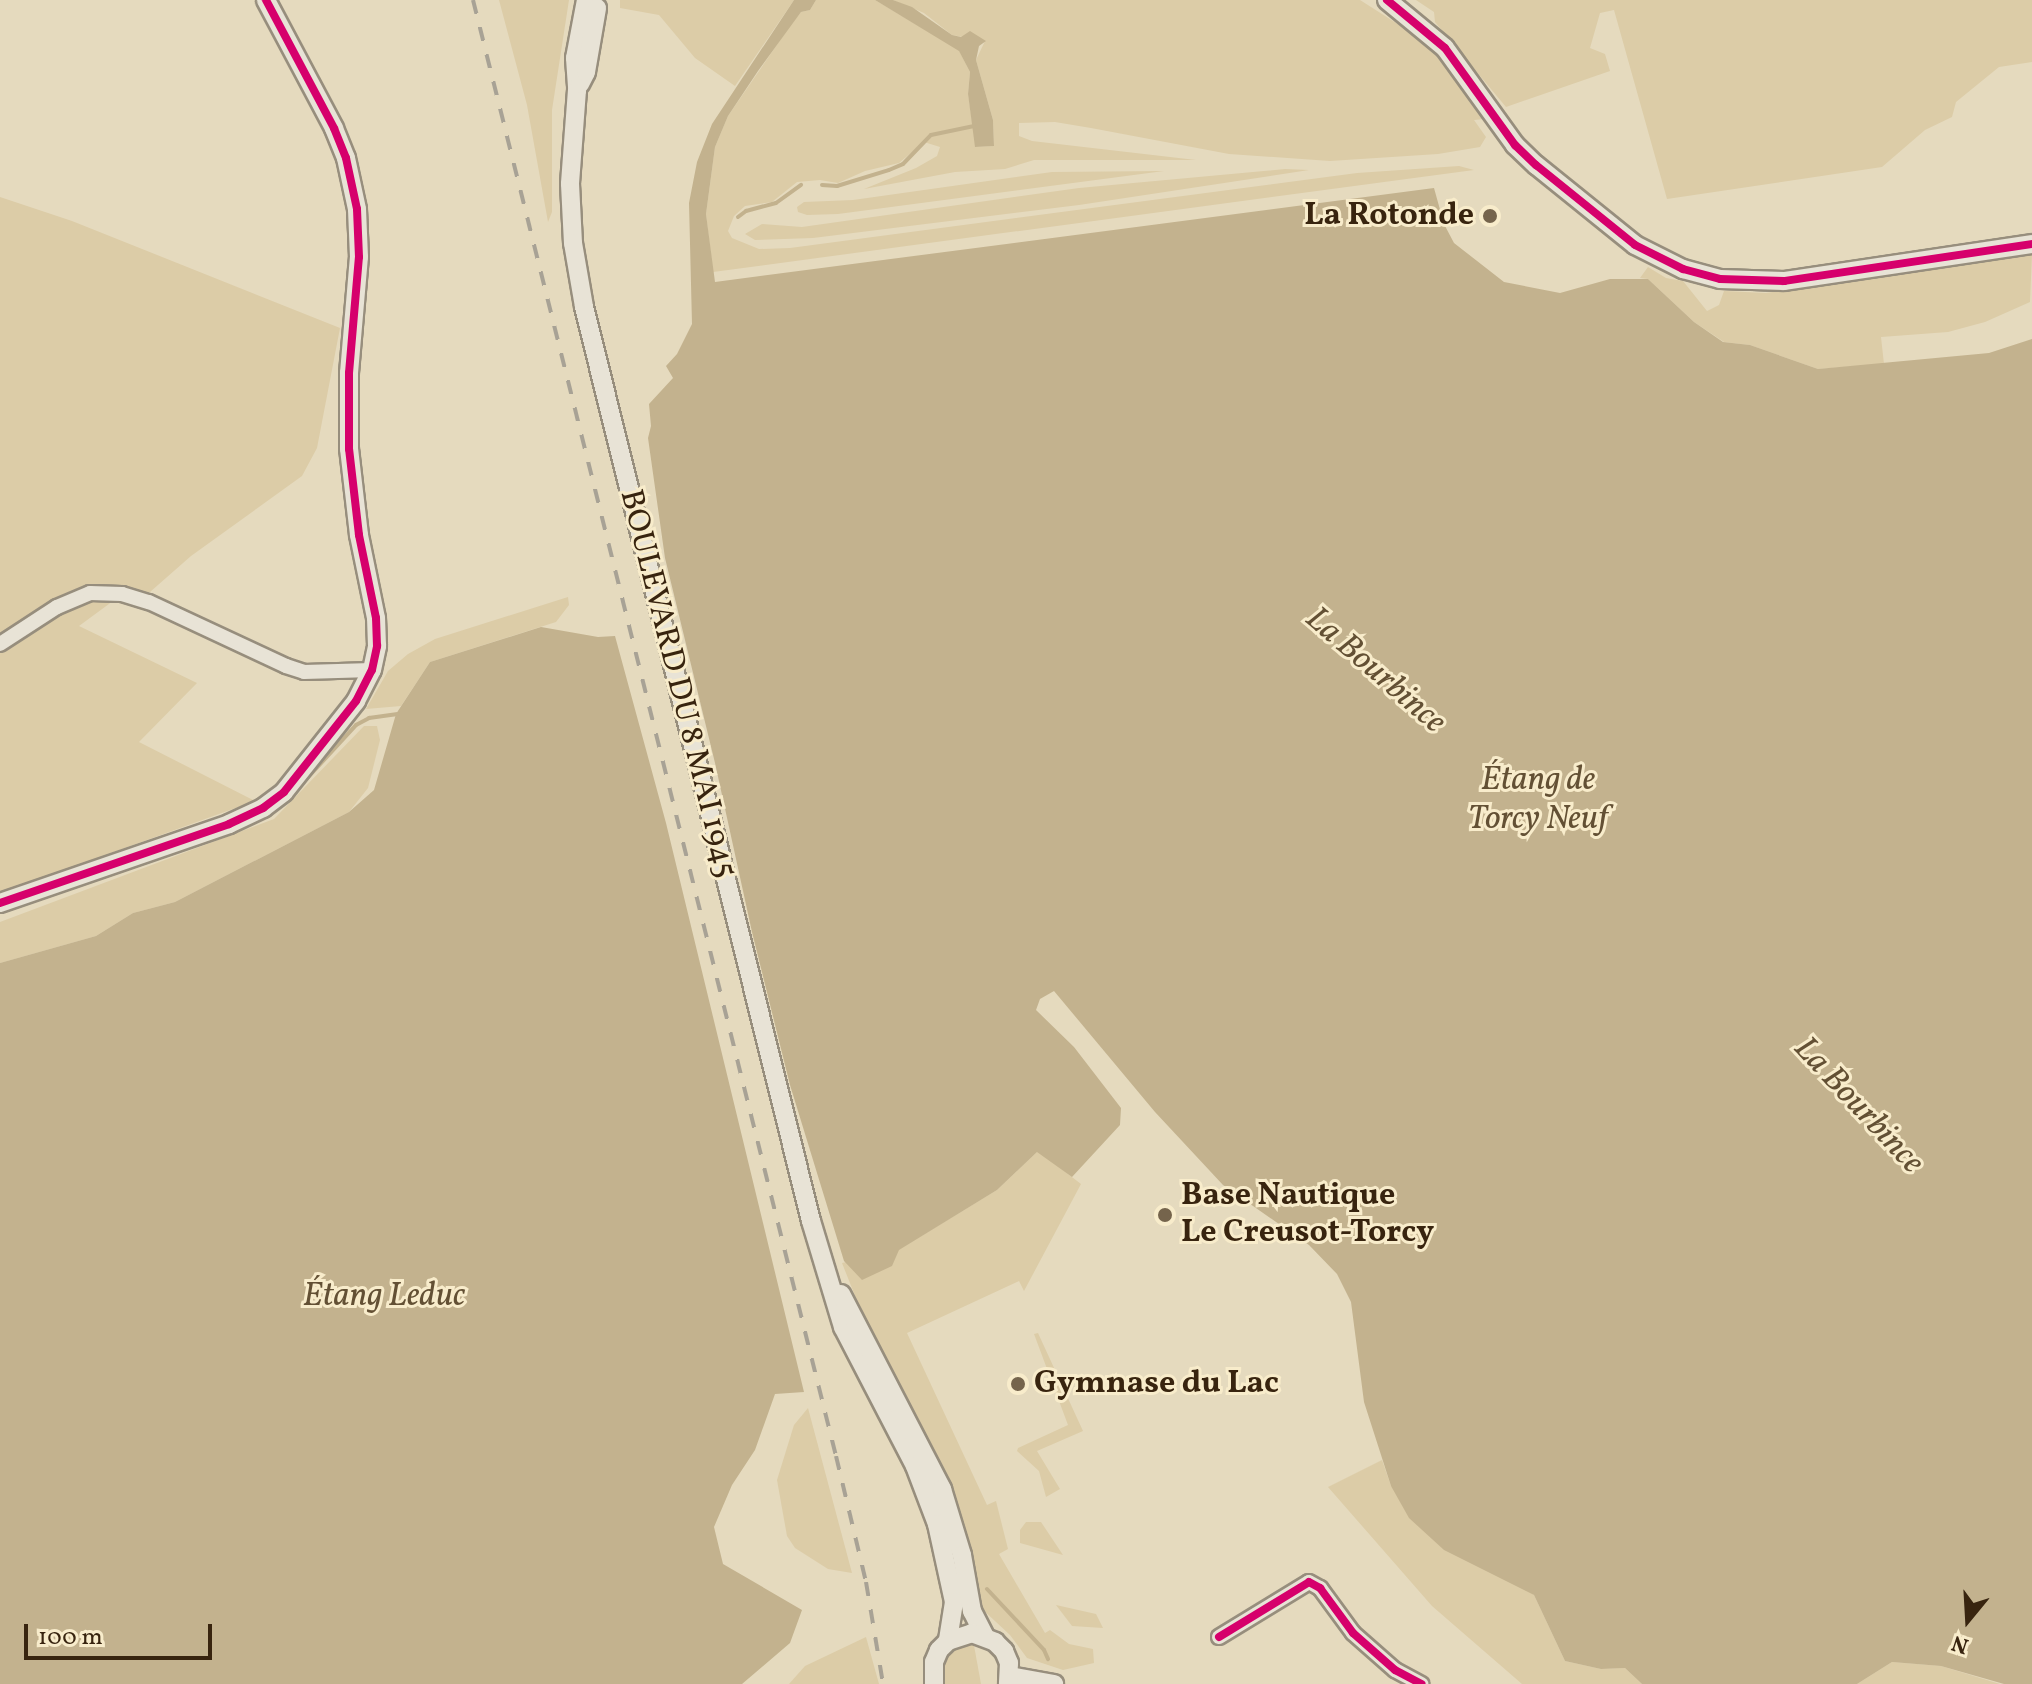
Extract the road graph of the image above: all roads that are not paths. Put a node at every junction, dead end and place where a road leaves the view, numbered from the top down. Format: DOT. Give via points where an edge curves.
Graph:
graph roads {
  1 [pos="266,0"];
  2 [pos="586,0"];
  3 [pos="598,0"];
  4 [pos="1387,0"];
  5 [pos="577,90"];
  6 [pos="2032,244"];
  7 [pos="0,644"];
  8 [pos="372,670"];
  9 [pos="0,903"];
  10 [pos="828,1272"];
  11 [pos="984,1635"];
  12 [pos="1219,1637"];
  13 [pos="948,1641"];
  14 [pos="1009,1680"];
  15 [pos="934,1684"];
  16 [pos="1054,1684"];
  17 [pos="1421,1684"];
  1 -- 8 [label="main road" via="334,128 357,209 349,449 376,618"];
  2 -- 5 [label="main road, BOULEVARD DU 8 MAI 1945" via="575,58"];
  3 -- 5 [label="main road, BOULEVARD DU 8 MAI 1945" via="586,72"];
  4 -- 6 [label="main road" via="1445,48 1515,145 1536,165 1635,245 1683,269 1720,279 1784,281"];
  5 -- 10 [label="main road, BOULEVARD DU 8 MAI 1945" via="570,184 577,277 803,1191"];
  7 -- 8 [label="street" via="57,607 90,593 122,594 304,672"];
  8 -- 9 [label="main road" via="338,724 284,792 263,808"];
  10 -- 11 [label="main road, BOULEVARD DU 8 MAI 1945" via="942,1489 972,1611"];
  10 -- 13 [label="main road, BOULEVARD DU 8 MAI 1945" via="843,1327 915,1466 937,1524 954,1602"];
  11 -- 13 [label="main road"];
  11 -- 14 [label="main road, BOULEVARD DU 8 MAI 1945" via="1004,1651"];
  12 -- 17 [label="street" via="1309,1582 1320,1588 1353,1633 1395,1670"];
  13 -- 15 [label="main road, BOULEVARD DU 8 MAI 1945" via="934,1662"];
  14 -- 16 [label="main road"];
}
